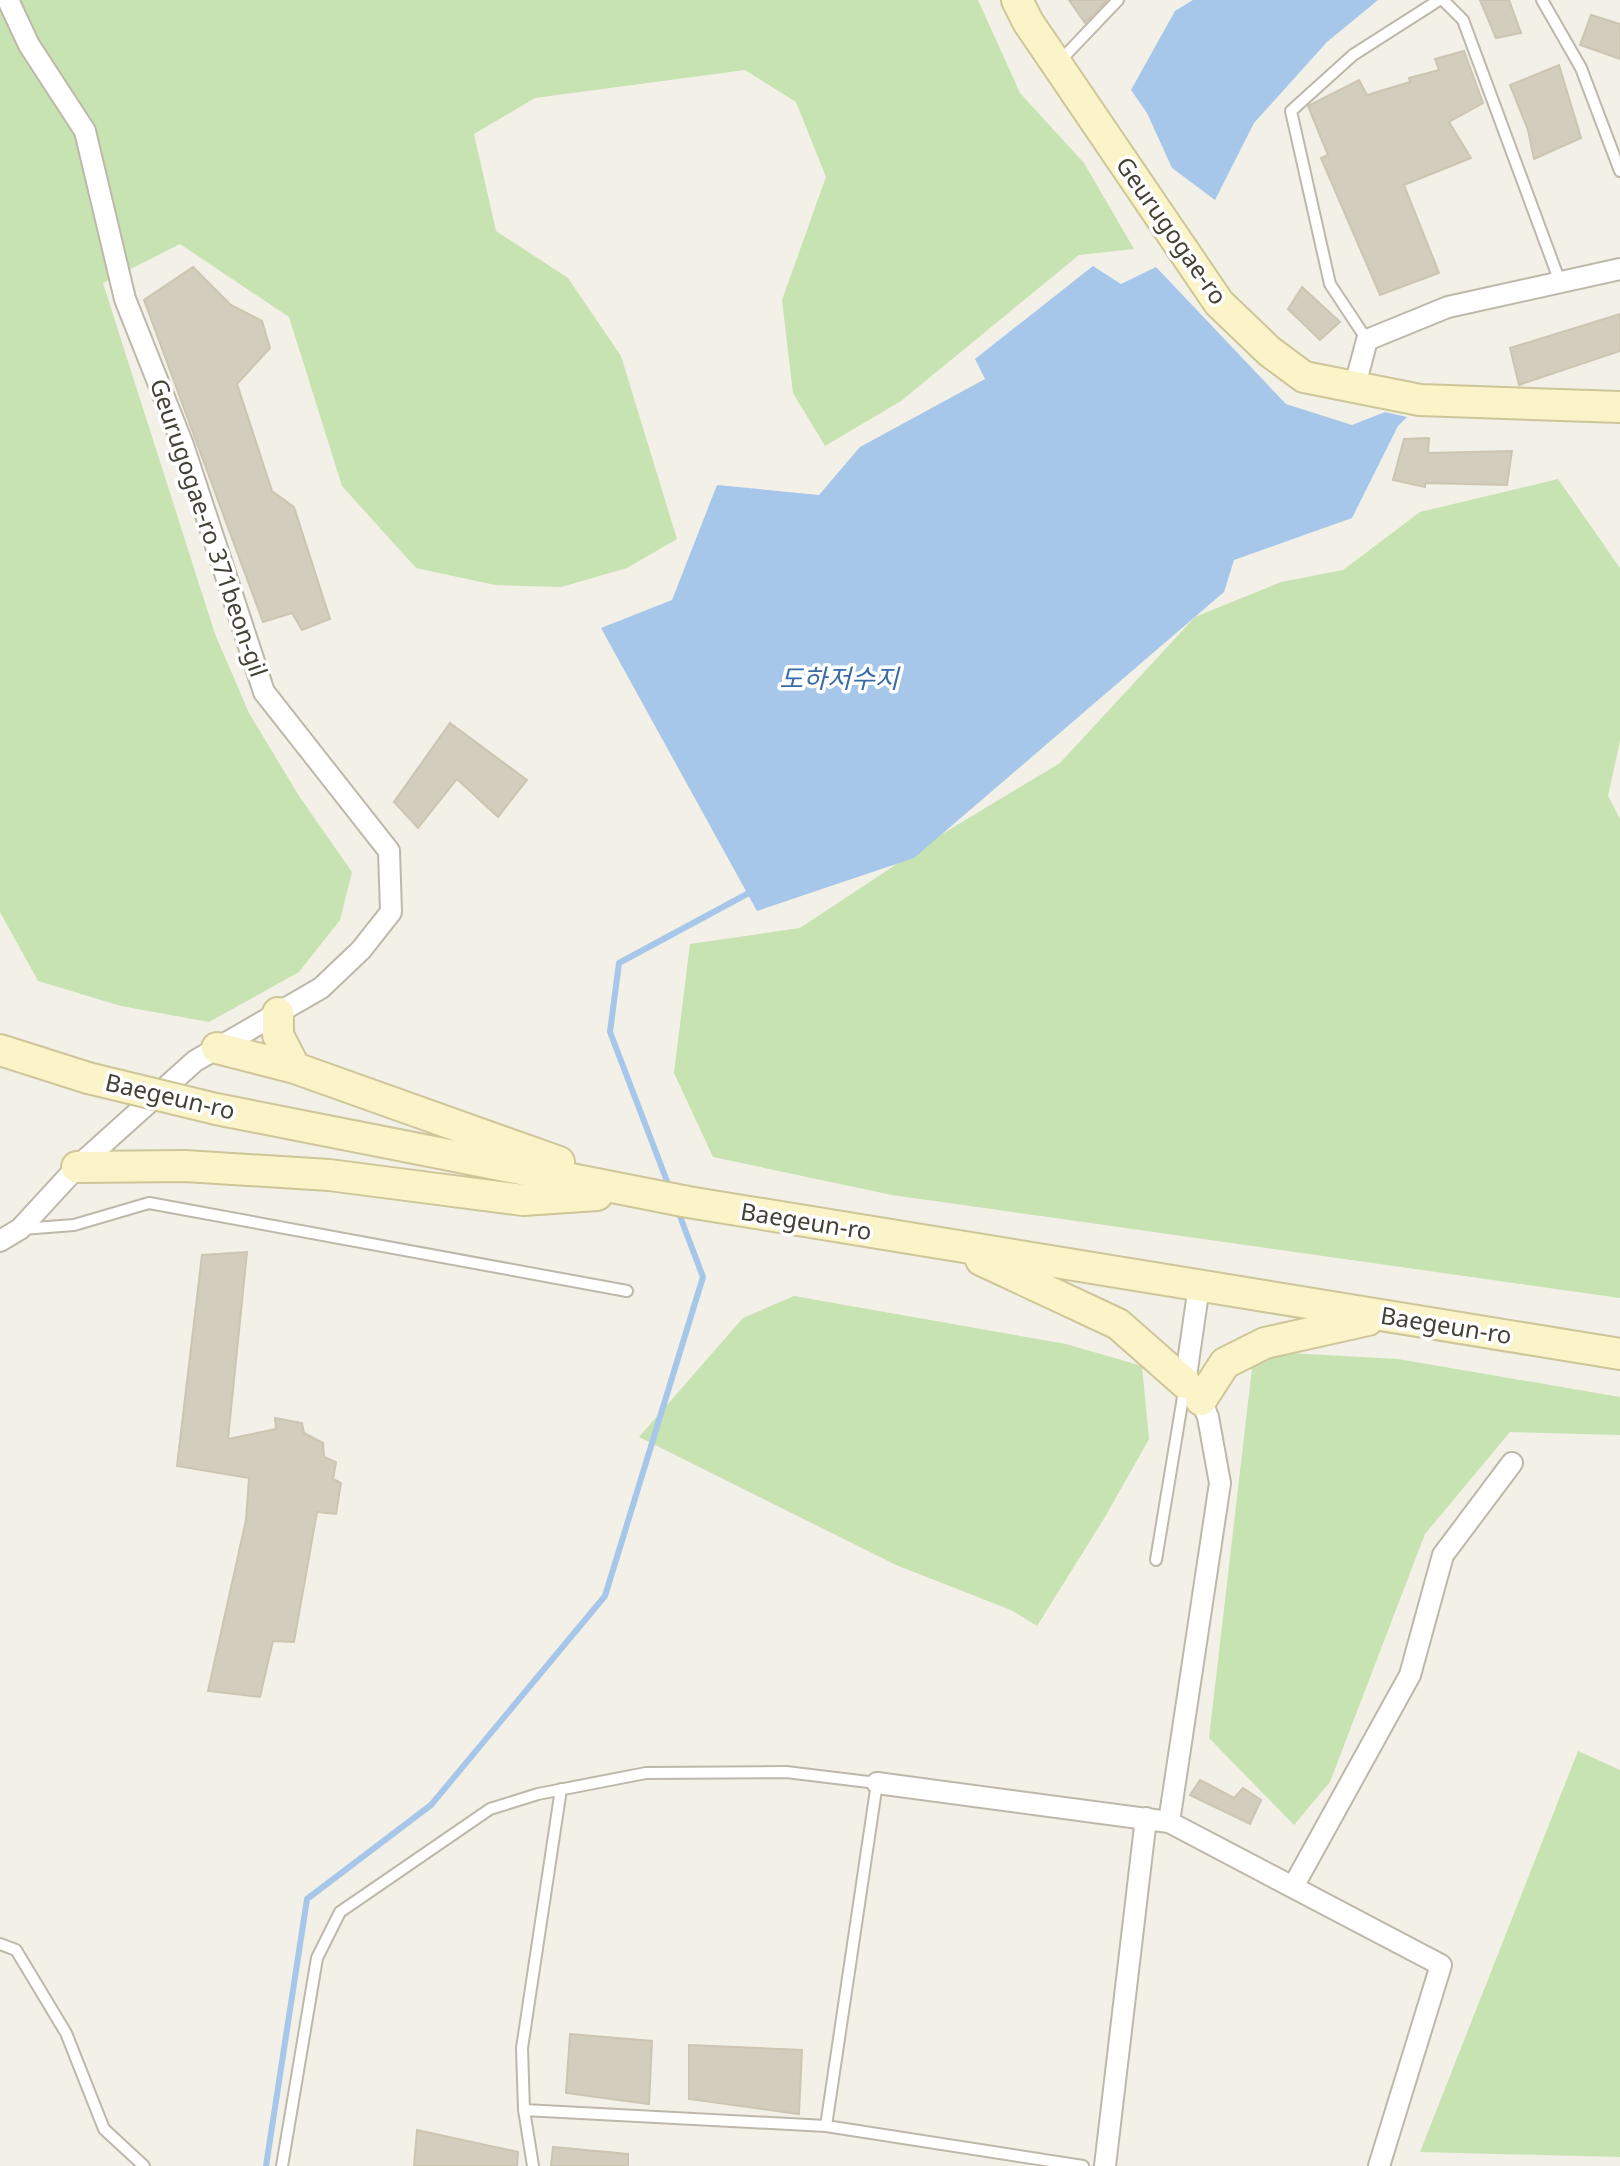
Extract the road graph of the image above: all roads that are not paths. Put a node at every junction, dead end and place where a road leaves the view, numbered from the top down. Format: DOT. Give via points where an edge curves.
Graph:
graph roads {
  1 [pos="8,0"];
  2 [pos="1017,0"];
  3 [pos="1118,0"];
  4 [pos="1441,0"];
  5 [pos="1542,0"];
  6 [pos="1057,64"];
  7 [pos="1620,171"];
  8 [pos="1620,269"];
  9 [pos="1560,282"];
  10 [pos="1367,340"];
  11 [pos="1354,389"];
  12 [pos="1620,407"];
  13 [pos="278,1013"];
  14 [pos="217,1048"];
  15 [pos="0,1050"];
  16 [pos="295,1068"];
  17 [pos="77,1167"];
  18 [pos="648,1194"];
  19 [pos="20,1229"];
  20 [pos="0,1241"];
  21 [pos="946,1244"];
  22 [pos="1199,1286"];
  23 [pos="627,1291"];
  24 [pos="1385,1316"];
  25 [pos="1620,1354"];
  26 [pos="1193,1392"];
  27 [pos="1512,1463"];
  28 [pos="1156,1560"];
  29 [pos="877,1783"];
  30 [pos="561,1789"];
  31 [pos="1146,1818"];
  32 [pos="1169,1822"];
  33 [pos="1294,1885"];
  34 [pos="0,1944"];
  35 [pos="524,2110"];
  36 [pos="826,2126"];
  37 [pos="144,2166"];
  38 [pos="282,2166"];
  39 [pos="533,2166"];
  40 [pos="1083,2166"];
  41 [pos="1105,2166"];
  42 [pos="1379,2166"];
  1 -- 13 [label="street, Geurugogae-ro 371beon-gil" via="29,45 85,131 125,299 183,445 264,692 389,851 391,912 321,988"];
  2 -- 6 [label="main road, Geurugogae-ro"];
  3 -- 6 [label="lane"];
  4 -- 9 [label="lane" via="1463,20"];
  4 -- 10 [label="lane" via="1353,55 1291,111 1330,284"];
  5 -- 7 [label="lane" via="1581,68"];
  6 -- 11 [label="main road, Geurugogae-ro" via="1219,303 1304,377"];
  8 -- 9 [label="street"];
  9 -- 10 [label="street" via="1448,307"];
  10 -- 11 [label="street"];
  11 -- 12 [label="main road, Geurugogae-ro" via="1420,400"];
  13 -- 14 [label="street, Geurugogae-ro 371beon-gil"];
  13 -- 16 [label="main road" via="278,1035"];
  14 -- 16 [label="main road"];
  14 -- 17 [label="street, Geurugogae-ro 371beon-gil" via="195,1061"];
  15 -- 18 [label="main road, Baegeun-ro, bridge" via="216,1109"];
  16 -- 18 [label="main road"];
  17 -- 18 [label="main road" via="185,1166 329,1175 523,1200"];
  17 -- 19 [label="street, Geurugogae-ro 371beon-gil"];
  18 -- 21 [label="main road, Baegeun-ro"];
  19 -- 20 [label="street, Geurugogae-ro 371beon-gil"];
  19 -- 23 [label="lane" via="74,1225 149,1203"];
  21 -- 22 [label="main road, Baegeun-ro"];
  21 -- 26 [label="main road" via="1118,1324"];
  22 -- 24 [label="main road, Baegeun-ro"];
  22 -- 26 [label="street"];
  24 -- 25 [label="main road, Baegeun-ro"];
  24 -- 26 [label="main road" via="1265,1343 1225,1363"];
  26 -- 28 [label="lane"];
  26 -- 32 [label="street" via="1208,1417 1220,1483"];
  27 -- 33 [label="street" via="1443,1555 1410,1675"];
  29 -- 30 [label="lane" via="786,1772 646,1773"];
  29 -- 31 [label="street"];
  29 -- 36 [label="lane"];
  30 -- 35 [label="lane" via="522,2048"];
  30 -- 38 [label="lane" via="490,1809 340,1912 317,1958"];
  31 -- 32 [label="street"];
  31 -- 41 [label="street"];
  32 -- 33 [label="street"];
  33 -- 42 [label="street" via="1441,1965"];
  34 -- 37 [label="lane" via="16,1950 66,2033 104,2129"];
  35 -- 36 [label="lane"];
  35 -- 39 [label="lane"];
  36 -- 40 [label="lane"];
}
